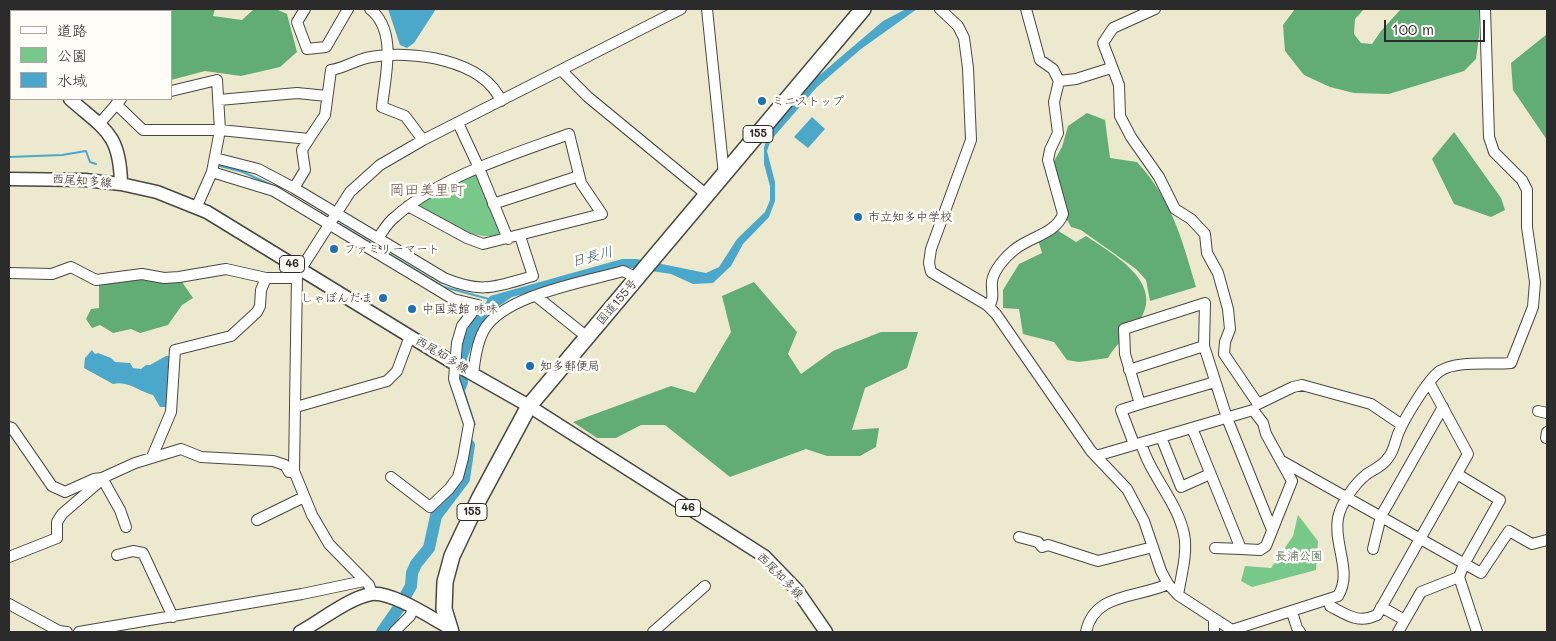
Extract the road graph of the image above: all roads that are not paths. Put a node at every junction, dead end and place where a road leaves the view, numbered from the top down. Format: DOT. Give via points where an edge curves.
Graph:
graph roads {
  1 [pos="305,9"];
  2 [pos="348,9"];
  3 [pos="370,9"];
  4 [pos="656,9"];
  5 [pos="681,9"];
  6 [pos="707,9"];
  7 [pos="863,9"];
  8 [pos="940,9"];
  9 [pos="1026,9"];
  10 [pos="1155,9"];
  11 [pos="1485,9"];
  12 [pos="663,18"];
  13 [pos="387,56"];
  14 [pos="1111,68"];
  15 [pos="561,70"];
  16 [pos="1059,81"];
  17 [pos="172,91"];
  18 [pos="327,96"];
  19 [pos="71,100"];
  20 [pos="218,100"];
  21 [pos="501,101"];
  22 [pos="118,102"];
  23 [pos="458,123"];
  24 [pos="99,124"];
  25 [pos="220,130"];
  26 [pos="309,140"];
  27 [pos="423,140"];
  28 [pos="213,165"];
  29 [pos="480,168"];
  30 [pos="724,175"];
  31 [pos="579,176"];
  32 [pos="9,179"];
  33 [pos="121,184"];
  34 [pos="294,188"];
  35 [pos="707,195"];
  36 [pos="493,204"];
  37 [pos="197,206"];
  38 [pos="408,206"];
  39 [pos="332,219"];
  40 [pos="520,236"];
  41 [pos="378,238"];
  42 [pos="508,239"];
  43 [pos="9,273"];
  44 [pos="298,273"];
  45 [pos="266,278"];
  46 [pos="637,278"];
  47 [pos="536,296"];
  48 [pos="989,307"];
  49 [pos="410,336"];
  50 [pos="587,338"];
  51 [pos="1204,346"];
  52 [pos="455,364"];
  53 [pos="1129,370"];
  54 [pos="472,374"];
  55 [pos="1215,382"];
  56 [pos="1430,384"];
  57 [pos="1140,404"];
  58 [pos="529,406"];
  59 [pos="296,407"];
  60 [pos="1443,407"];
  61 [pos="1227,418"];
  62 [pos="1402,425"];
  63 [pos="9,427"];
  64 [pos="1192,428"];
  65 [pos="1161,437"];
  66 [pos="1137,443"];
  67 [pos="1096,456"];
  68 [pos="152,457"];
  69 [pos="1279,459"];
  70 [pos="294,471"];
  71 [pos="1210,474"];
  72 [pos="1457,474"];
  73 [pos="391,477"];
  74 [pos="100,479"];
  75 [pos="304,497"];
  76 [pos="1348,497"];
  77 [pos="1381,516"];
  78 [pos="257,520"];
  79 [pos="126,527"];
  80 [pos="1272,530"];
  81 [pos="1019,537"];
  82 [pos="1421,538"];
  83 [pos="1547,540"];
  84 [pos="1153,547"];
  85 [pos="1215,548"];
  86 [pos="1241,549"];
  87 [pos="1373,549"];
  88 [pos="117,555"];
  89 [pos="9,557"];
  90 [pos="1464,564"];
  91 [pos="1459,577"];
  92 [pos="364,581"];
  93 [pos="1168,584"];
  94 [pos="706,586"];
  95 [pos="372,594"];
  96 [pos="1178,595"];
  97 [pos="1329,601"];
  98 [pos="9,604"];
  99 [pos="406,605"];
  100 [pos="1381,607"];
  101 [pos="1292,612"];
  102 [pos="173,616"];
  103 [pos="1214,619"];
  104 [pos="1405,620"];
  105 [pos="452,630"];
  106 [pos="1233,631"];
  107 [pos="67,632"];
  108 [pos="79,632"];
  109 [pos="300,632"];
  110 [pos="394,632"];
  111 [pos="653,632"];
  112 [pos="826,632"];
  113 [pos="1086,632"];
  114 [pos="1214,632"];
  115 [pos="1300,632"];
  116 [pos="1398,632"];
  117 [pos="1478,632"];
  1 -- 2 [label="street" via="297,22 307,49 326,47"];
  3 -- 13 [label="street" via="382,23 387,37"];
  4 -- 12 [label="street"];
  5 -- 12 [label="street"];
  6 -- 30 [label="street"];
  7 -- 30 [label="highway, 国道155号 / 155"];
  8 -- 48 [label="street" via="958,26 964,38 972,127 968,152 931,249 929,267 934,275"];
  9 -- 16 [label="street" via="1040,60 1054,69"];
  10 -- 14 [label="street" via="1124,22 1108,33 1103,43"];
  11 -- 56 [label="street" via="1489,137 1494,152 1522,180 1527,190 1527,227 1535,282 1533,307 1511,363 1465,364 1441,370"];
  12 -- 15 [label="street"];
  13 -- 18 [label="street" via="371,57 331,70"];
  13 -- 21 [label="street" via="413,56 461,66 490,82"];
  13 -- 27 [label="street" via="382,107 405,116"];
  14 -- 16 [label="street" via="1076,80"];
  14 -- 62 [label="street" via="1119,85 1120,116 1131,138 1159,177 1175,210 1191,219 1205,234 1207,253 1218,273 1228,309 1230,330 1224,354 1255,402 1262,404 1302,385 1371,404"];
  15 -- 21 [label="street"];
  15 -- 35 [label="street" via="588,97"];
  16 -- 48 [label="street" via="1054,102 1058,133 1048,160 1063,214 1054,228 1022,244 1006,257 994,275 994,296"];
  17 -- 20 [label="street" via="217,80"];
  18 -- 20 [label="street" via="297,93"];
  18 -- 26 [label="street" via="325,115"];
  19 -- 24 [label="main road"];
  20 -- 25 [label="street"];
  21 -- 23 [label="street"];
  22 -- 24 [label="street"];
  22 -- 25 [label="street" via="143,130"];
  23 -- 27 [label="street"];
  23 -- 29 [label="street"];
  24 -- 33 [label="main road" via="120,155"];
  25 -- 26 [label="street"];
  25 -- 28 [label="street"];
  26 -- 34 [label="street" via="302,150 305,170"];
  27 -- 39 [label="street" via="371,171 350,192"];
  28 -- 34 [label="street" via="258,169"];
  28 -- 37 [label="street"];
  28 -- 39 [label="street"];
  29 -- 31 [label="street" via="569,134"];
  29 -- 36 [label="street"];
  29 -- 38 [label="street"];
  30 -- 35 [label="highway, 国道155号 / 155"];
  31 -- 36 [label="street"];
  31 -- 40 [label="street" via="602,214"];
  32 -- 33 [label="main road, 西尾知多線 / 46"];
  33 -- 37 [label="main road, 西尾知多線 / 46"];
  34 -- 39 [label="street"];
  35 -- 46 [label="highway, 国道155号 / 155"];
  36 -- 42 [label="street"];
  37 -- 44 [label="main road, 西尾知多線 / 46"];
  38 -- 41 [label="street" via="393,218"];
  38 -- 42 [label="street" via="483,244"];
  39 -- 41 [label="street"];
  39 -- 44 [label="street"];
  39 -- 52 [label="street" via="453,299 478,305 462,326"];
  40 -- 41 [label="street" via="533,276 490,289 474,289 444,278"];
  40 -- 42 [label="street"];
  43 -- 45 [label="street" via="52,274 71,266 96,280 142,274 164,278 226,269"];
  44 -- 45 [label="street"];
  44 -- 49 [label="main road, 西尾知多線 / 46"];
  44 -- 59 [label="street"];
  45 -- 68 [label="street" via="257,312 231,336 175,350 171,412"];
  46 -- 47 [label="street" via="623,271"];
  46 -- 50 [label="highway, 国道155号 / 155"];
  47 -- 50 [label="street"];
  47 -- 54 [label="street" via="498,312 484,329"];
  48 -- 67 [label="street"];
  49 -- 52 [label="main road, 西尾知多線 / 46"];
  49 -- 59 [label="street" via="397,371 387,381"];
  50 -- 58 [label="highway, 国道155号 / 155"];
  51 -- 53 [label="street"];
  51 -- 53 [label="street" via="1206,303 1124,329"];
  51 -- 55 [label="street"];
  52 -- 54 [label="main road, 西尾知多線 / 46"];
  52 -- 73 [label="street" via="454,378 468,424 458,477 430,507"];
  53 -- 57 [label="street"];
  54 -- 58 [label="main road, 西尾知多線 / 46"];
  55 -- 57 [label="street"];
  55 -- 61 [label="street"];
  56 -- 60 [label="street"];
  56 -- 62 [label="street"];
  57 -- 66 [label="street" via="1121,410"];
  58 -- 105 [label="highway, 国道155号 / 155" via="452,556 444,596 444,609"];
  58 -- 112 [label="main road, 西尾知多線 / 46" via="764,556 797,590"];
  59 -- 70 [label="street"];
  60 -- 72 [label="street" via="1468,454"];
  60 -- 77 [label="street"];
  61 -- 64 [label="street"];
  61 -- 69 [label="street" via="1253,410 1264,422 1266,434"];
  61 -- 80 [label="street"];
  62 -- 76 [label="street" via="1388,459 1366,475"];
  63 -- 74 [label="street" via="52,486 59,490 65,492"];
  64 -- 65 [label="street"];
  64 -- 71 [label="street"];
  65 -- 66 [label="street"];
  65 -- 71 [label="street" via="1181,487"];
  66 -- 67 [label="street"];
  66 -- 96 [label="street" via="1184,533"];
  67 -- 84 [label="street" via="1127,489"];
  68 -- 70 [label="street" via="181,449 202,457 273,461 285,465 289,472"];
  68 -- 74 [label="street"];
  69 -- 76 [label="street"];
  69 -- 80 [label="street" via="1292,481"];
  70 -- 75 [label="street"];
  71 -- 86 [label="street"];
  72 -- 82 [label="street"];
  72 -- 90 [label="street" via="1500,500"];
  74 -- 79 [label="street" via="120,510"];
  74 -- 89 [label="street" via="62,514 57,522 57,538"];
  75 -- 78 [label="street"];
  75 -- 92 [label="street" via="329,544"];
  76 -- 77 [label="street"];
  76 -- 97 [label="street" via="1337,524 1343,589"];
  77 -- 82 [label="street"];
  77 -- 87 [label="street"];
  80 -- 86 [label="street" via="1266,546 1260,550"];
  81 -- 84 [label="street" via="1038,542 1042,547 1048,545 1098,561"];
  82 -- 90 [label="street"];
  82 -- 100 [label="street"];
  83 -- 90 [label="street" via="1532,544 1509,531 1481,573"];
  84 -- 93 [label="street"];
  85 -- 86 [label="street"];
  88 -- 102 [label="street" via="133,551 143,553"];
  90 -- 91 [label="street"];
  91 -- 104 [label="street" via="1421,592"];
  91 -- 117 [label="street"];
  92 -- 95 [label="street"];
  92 -- 102 [label="street"];
  93 -- 96 [label="street"];
  93 -- 113 [label="street" via="1110,601 1097,610"];
  94 -- 111 [label="street"];
  95 -- 99 [label="main road"];
  95 -- 109 [label="main road"];
  96 -- 103 [label="street"];
  97 -- 100 [label="street" via="1330,606 1355,619 1367,620 1377,615"];
  97 -- 101 [label="street"];
  98 -- 107 [label="street" via="59,631"];
  99 -- 105 [label="main road"];
  99 -- 110 [label="street" via="410,616"];
  100 -- 104 [label="street"];
  101 -- 106 [label="street" via="1257,620"];
  101 -- 115 [label="street"];
  102 -- 108 [label="street"];
  103 -- 106 [label="street"];
  103 -- 114 [label="street"];
  104 -- 116 [label="street"];
}
